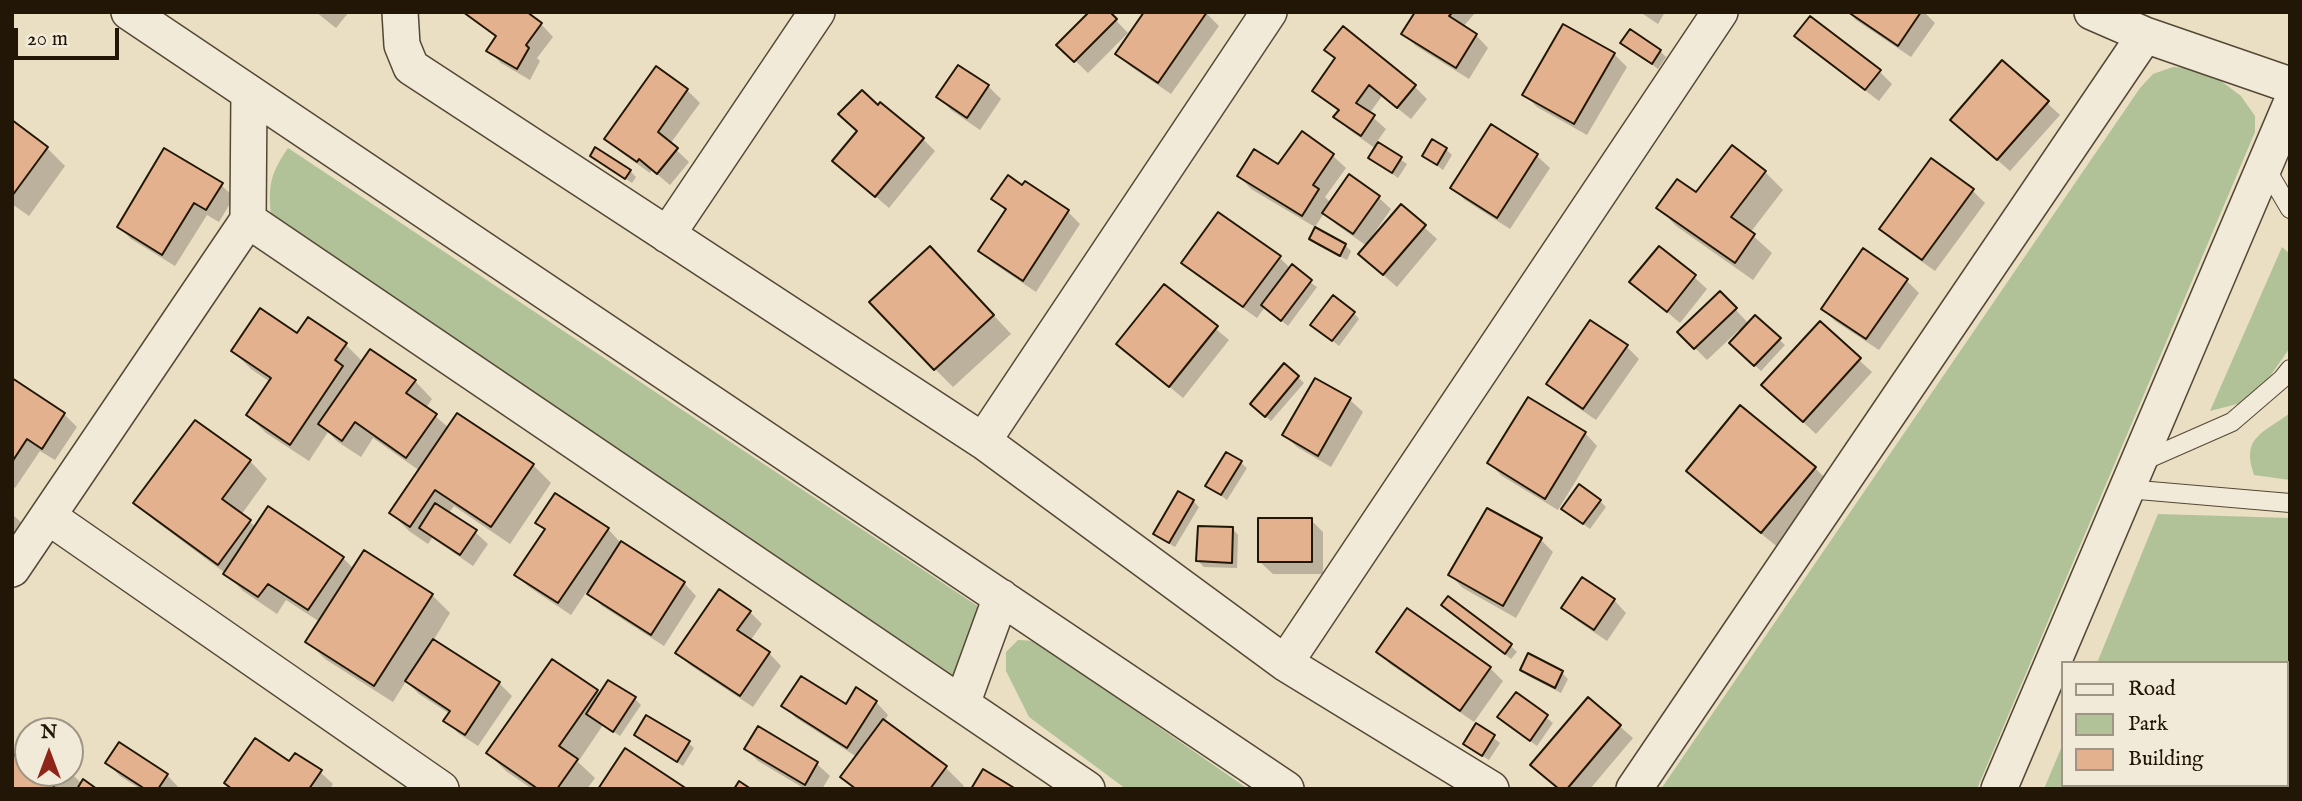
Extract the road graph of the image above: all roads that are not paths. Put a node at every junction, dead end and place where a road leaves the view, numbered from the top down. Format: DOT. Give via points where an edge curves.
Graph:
graph roads {
  1 [pos="129,12"];
  2 [pos="400,12"];
  3 [pos="817,12"];
  4 [pos="1269,12"];
  5 [pos="1720,12"];
  6 [pos="2092,12"];
  7 [pos="2146,35"];
  8 [pos="2290,85"];
  9 [pos="248,93"];
  10 [pos="2290,106"];
  11 [pos="2264,165"];
  12 [pos="2290,209"];
  13 [pos="248,220"];
  14 [pos="667,235"];
  15 [pos="2290,369"];
  16 [pos="983,441"];
  17 [pos="2132,476"];
  18 [pos="2290,503"];
  19 [pos="49,517"];
  20 [pos="12,569"];
  21 [pos="1000,597"];
  22 [pos="1285,663"];
  23 [pos="962,704"];
  24 [pos="440,789"];
  25 [pos="1087,789"];
  26 [pos="1286,789"];
  27 [pos="1491,789"];
  28 [pos="1634,789"];
  29 [pos="1999,789"];
  1 -- 9 [label="street"];
  2 -- 14 [label="street" via="402,45 411,67"];
  3 -- 14 [label="street"];
  4 -- 16 [label="street"];
  5 -- 22 [label="street"];
  6 -- 7 [label="street"];
  7 -- 8 [label="street"];
  7 -- 28 [label="street"];
  9 -- 13 [label="street"];
  9 -- 21 [label="street"];
  10 -- 11 [label="street"];
  11 -- 12 [label="lane"];
  11 -- 17 [label="street"];
  13 -- 19 [label="street"];
  13 -- 23 [label="street"];
  14 -- 16 [label="street"];
  15 -- 17 [label="lane" via="2232,422"];
  16 -- 22 [label="street"];
  17 -- 18 [label="lane"];
  17 -- 29 [label="street"];
  19 -- 20 [label="street"];
  19 -- 24 [label="street"];
  21 -- 23 [label="street"];
  21 -- 26 [label="street"];
  22 -- 27 [label="street"];
  23 -- 25 [label="street"];
}
